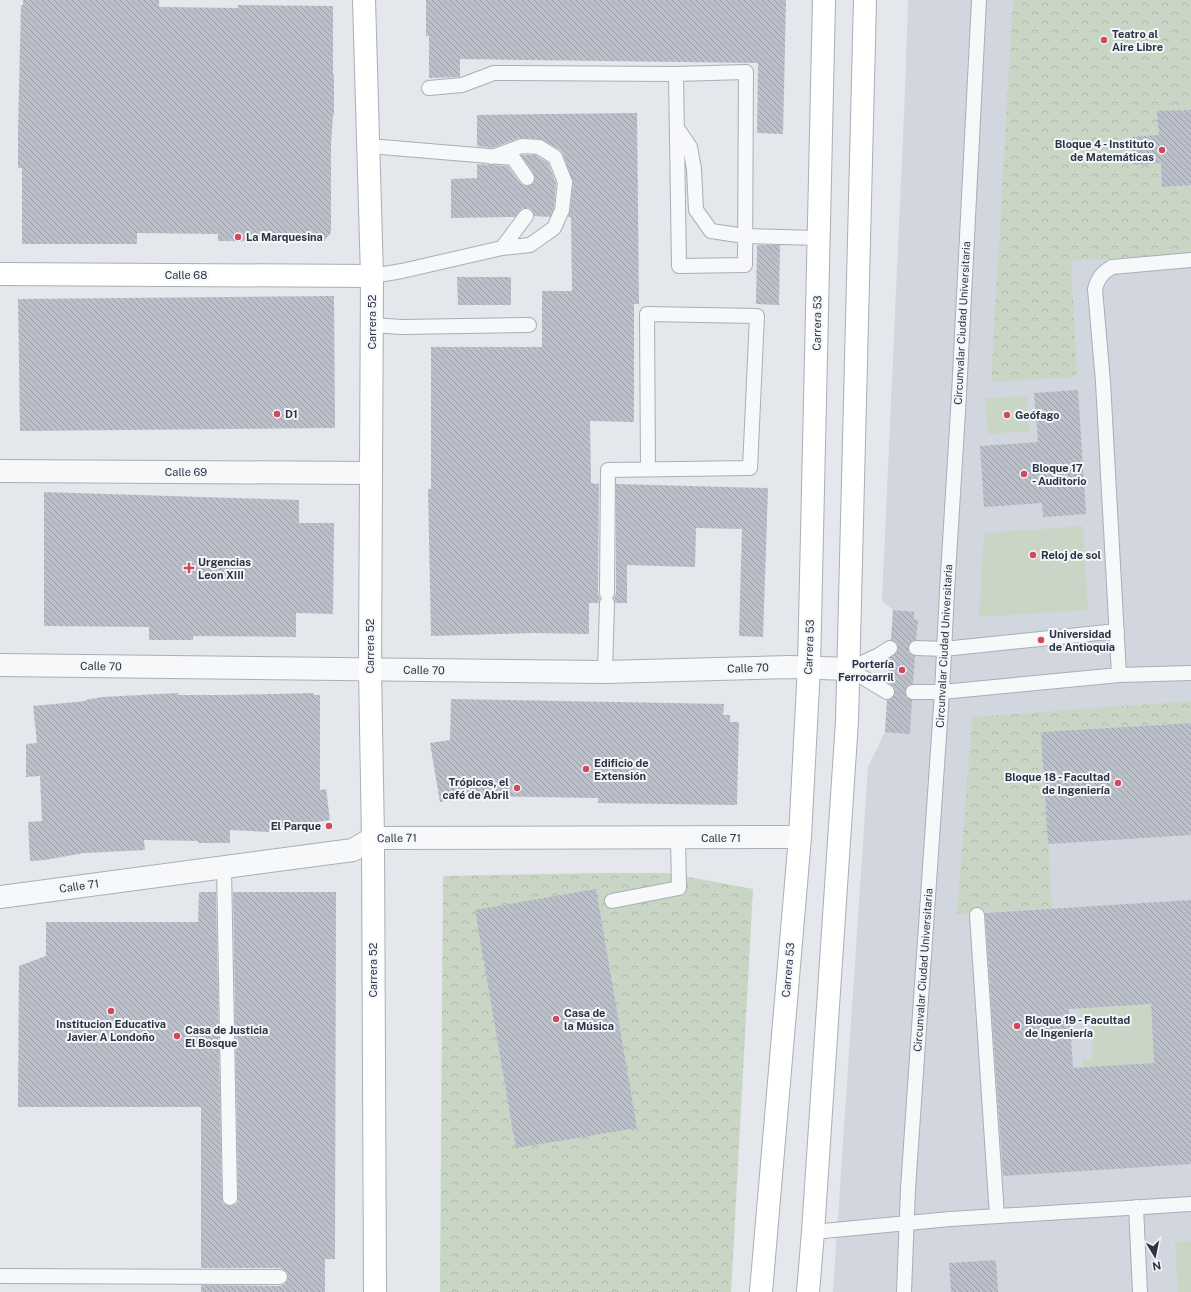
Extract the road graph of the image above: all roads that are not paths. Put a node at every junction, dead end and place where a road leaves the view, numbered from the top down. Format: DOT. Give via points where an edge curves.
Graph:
graph roads {
  1 [pos="364,0"];
  2 [pos="824,0"];
  3 [pos="865,0"];
  4 [pos="979,0"];
  5 [pos="676,74"];
  6 [pos="429,88"];
  7 [pos="677,128"];
  8 [pos="368,146"];
  9 [pos="492,157"];
  10 [pos="527,178"];
  11 [pos="526,216"];
  12 [pos="745,236"];
  13 [pos="819,238"];
  14 [pos="502,248"];
  15 [pos="1191,260"];
  16 [pos="0,274"];
  17 [pos="372,276"];
  18 [pos="372,325"];
  19 [pos="528,325"];
  20 [pos="648,470"];
  21 [pos="0,471"];
  22 [pos="371,473"];
  23 [pos="1117,631"];
  24 [pos="890,648"];
  25 [pos="916,648"];
  26 [pos="944,649"];
  27 [pos="0,665"];
  28 [pos="809,667"];
  29 [pos="370,669"];
  30 [pos="849,669"];
  31 [pos="605,672"];
  32 [pos="1191,672"];
  33 [pos="1119,675"];
  34 [pos="887,692"];
  35 [pos="913,692"];
  36 [pos="942,692"];
  37 [pos="373,838"];
  38 [pos="678,838"];
  39 [pos="800,838"];
  40 [pos="224,867"];
  41 [pos="0,897"];
  42 [pos="612,901"];
  43 [pos="977,915"];
  44 [pos="230,1198"];
  45 [pos="1191,1204"];
  46 [pos="1136,1207"];
  47 [pos="997,1216"];
  48 [pos="907,1223"];
  49 [pos="814,1232"];
  50 [pos="0,1276"];
  51 [pos="280,1277"];
  52 [pos="375,1292"];
  53 [pos="760,1292"];
  54 [pos="808,1292"];
  55 [pos="904,1292"];
  56 [pos="1140,1292"];
  1 -- 8 [label="main road, Carrera 52"];
  2 -- 13 [label="main road, Carrera 53"];
  3 -- 30 [label="main road"];
  4 -- 26 [label="lane, Circunvalar Ciudad Universitaria"];
  5 -- 6 [label="lane" via="494,73 462,85"];
  5 -- 7 [label="lane"];
  5 -- 12 [label="lane" via="746,72"];
  7 -- 12 [label="lane" via="690,147 696,210 711,231"];
  7 -- 12 [label="lane" via="679,266 745,265"];
  8 -- 9 [label="lane"];
  8 -- 17 [label="main road, Carrera 52"];
  9 -- 10 [label="lane" via="513,158"];
  9 -- 14 [label="lane" via="522,146 539,147 555,157 565,182 562,210 554,228 530,245"];
  11 -- 14 [label="lane"];
  12 -- 13 [label="lane"];
  13 -- 28 [label="main road, Carrera 53"];
  14 -- 17 [label="lane"];
  15 -- 23 [label="lane" via="1112,267 1103,272 1095,289 1103,382"];
  16 -- 17 [label="main road, Calle 68"];
  17 -- 18 [label="main road, Carrera 52"];
  18 -- 19 [label="lane"];
  18 -- 22 [label="main road, Carrera 52"];
  20 -- 20 [label="lane" via="750,468 757,316 647,314"];
  20 -- 31 [label="lane" via="608,470"];
  21 -- 22 [label="street, Calle 69"];
  22 -- 29 [label="main road, Carrera 52"];
  23 -- 26 [label="lane"];
  23 -- 33 [label="lane"];
  24 -- 30 [label="lane"];
  25 -- 26 [label="lane"];
  26 -- 36 [label="lane, Circunvalar Ciudad Universitaria"];
  27 -- 29 [label="street, Calle 70"];
  28 -- 30 [label="street, Calle 70"];
  28 -- 31 [label="street, Calle 70"];
  28 -- 39 [label="main road, Carrera 53"];
  29 -- 31 [label="street, Calle 70"];
  29 -- 37 [label="main road, Carrera 52"];
  30 -- 34 [label="lane"];
  30 -- 49 [label="main road" via="848,720"];
  32 -- 33 [label="lane"];
  33 -- 36 [label="lane"];
  35 -- 36 [label="lane"];
  36 -- 48 [label="lane, Circunvalar Ciudad Universitaria"];
  37 -- 38 [label="street, Calle 71"];
  37 -- 40 [label="street, Calle 71" via="353,850"];
  37 -- 52 [label="main road, Carrera 52"];
  38 -- 39 [label="street, Calle 71"];
  38 -- 42 [label="lane" via="679,888"];
  39 -- 53 [label="main road, Carrera 53"];
  40 -- 41 [label="street, Calle 71"];
  40 -- 44 [label="lane"];
  43 -- 47 [label="lane"];
  45 -- 46 [label="lane"];
  46 -- 47 [label="lane"];
  46 -- 56 [label="lane"];
  47 -- 48 [label="lane"];
  48 -- 49 [label="lane"];
  48 -- 55 [label="lane, Circunvalar Ciudad Universitaria"];
  49 -- 54 [label="main road"];
  50 -- 51 [label="lane"];
}
